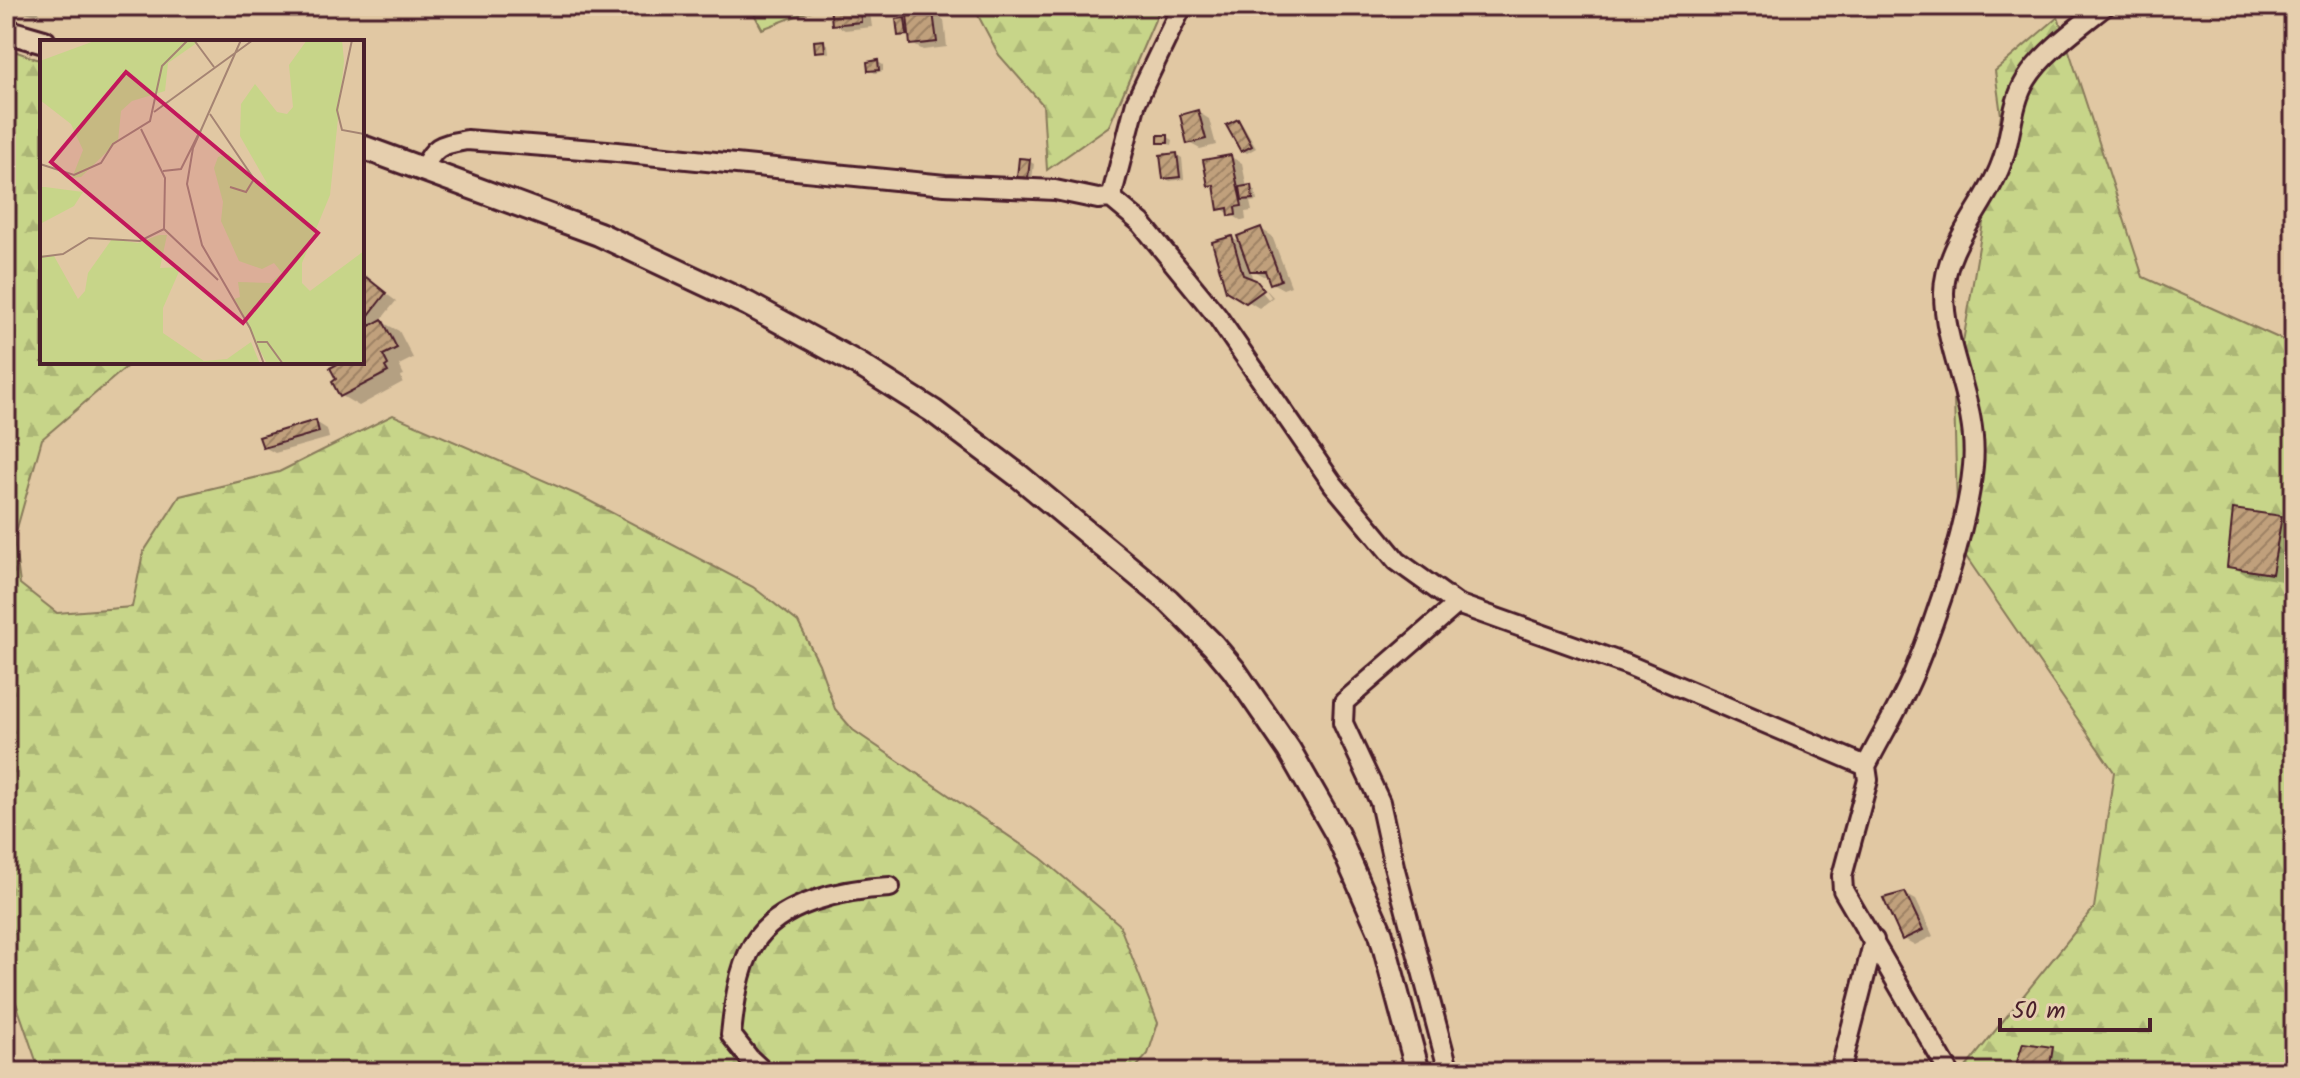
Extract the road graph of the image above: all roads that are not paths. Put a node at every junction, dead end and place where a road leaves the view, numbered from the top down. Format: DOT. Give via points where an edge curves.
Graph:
graph roads {
  1 [pos="1182,6"];
  2 [pos="2105,6"];
  3 [pos="6,31"];
  4 [pos="40,41"];
  5 [pos="364,148"];
  6 [pos="423,170"];
  7 [pos="1111,198"];
  8 [pos="1457,604"];
  9 [pos="1866,766"];
  10 [pos="890,887"];
  11 [pos="1874,940"];
  12 [pos="764,1072"];
  13 [pos="1418,1072"];
  14 [pos="1449,1072"];
  15 [pos="1840,1072"];
  16 [pos="1949,1072"];
  1 -- 7 [label="street" via="1136,102"];
  2 -- 9 [label="street" via="2059,42 2026,80 2002,163 1948,267 1945,318 1971,413 1970,490 1952,563 1913,676"];
  3 -- 4 [label="street"];
  5 -- 6 [label="street"];
  6 -- 7 [label="street" via="431,151 467,140"];
  6 -- 13 [label="street" via="599,234 748,304 860,365 933,411 1019,476 1168,600 1234,670 1289,750 1337,834 1381,934"];
  7 -- 8 [label="street" via="1141,223 1217,316 1333,484 1397,561"];
  8 -- 9 [label="street" via="1628,665"];
  8 -- 14 [label="street" via="1344,702 1343,723 1380,802"];
  9 -- 11 [label="street" via="1868,780 1842,876 1843,890"];
  10 -- 12 [label="street" via="823,897 783,913 753,944 741,976 731,1035"];
  11 -- 15 [label="street"];
  11 -- 16 [label="street"];
}
